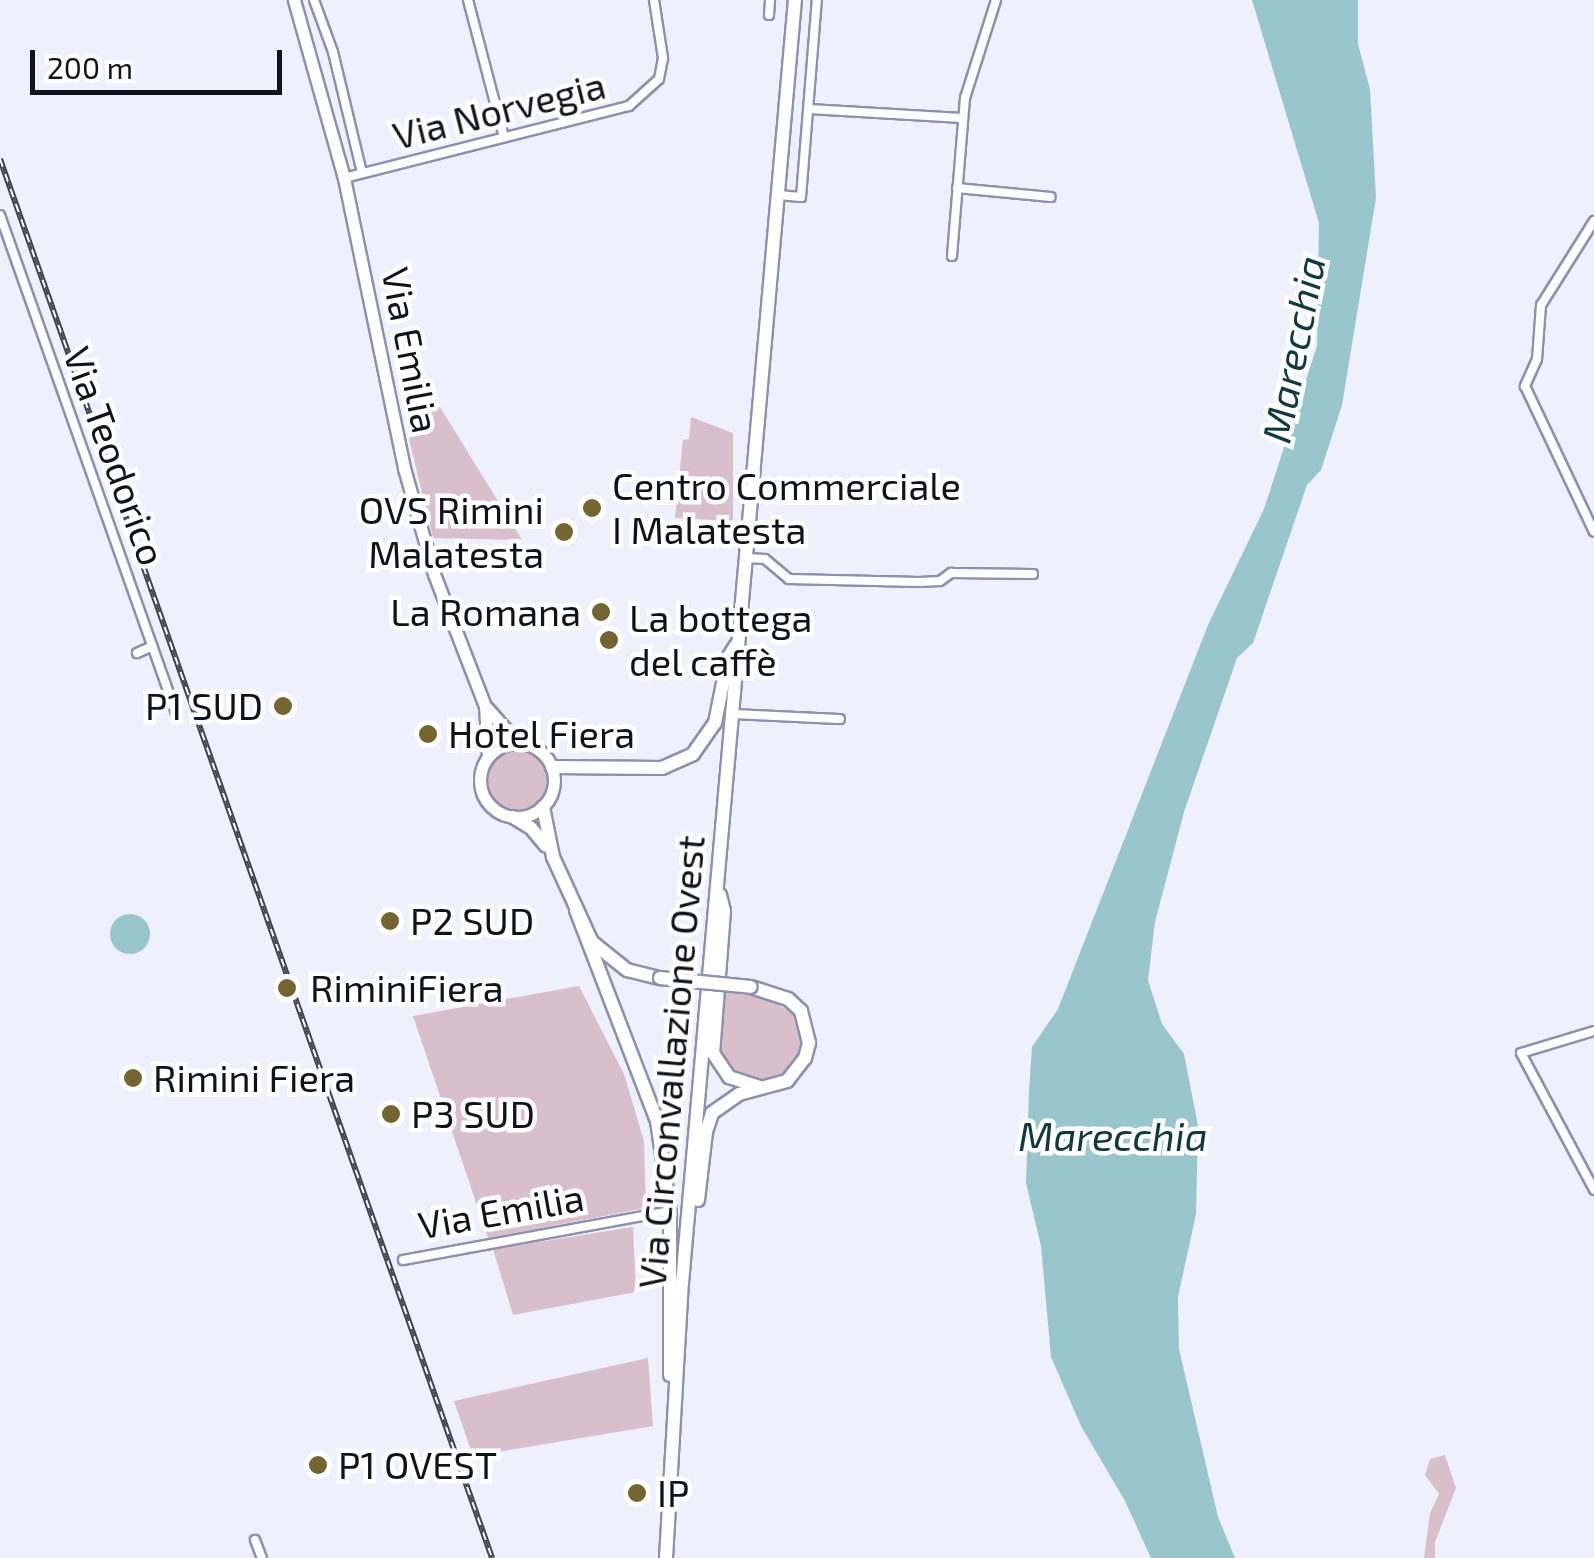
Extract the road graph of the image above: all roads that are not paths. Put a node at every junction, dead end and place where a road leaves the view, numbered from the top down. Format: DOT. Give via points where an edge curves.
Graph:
graph roads {
  1 [pos="294,0"];
  2 [pos="314,0"];
  3 [pos="468,0"];
  4 [pos="654,0"];
  5 [pos="770,0"];
  6 [pos="795,0"];
  7 [pos="816,0"];
  8 [pos="996,0"];
  9 [pos="769,14"];
  10 [pos="792,46"];
  11 [pos="814,47"];
  12 [pos="809,109"];
  13 [pos="962,118"];
  14 [pos="504,137"];
  15 [pos="362,173"];
  16 [pos="344,178"];
  17 [pos="957,188"];
  18 [pos="778,195"];
  19 [pos="1051,197"];
  20 [pos="0,215"];
  21 [pos="1594,222"];
  22 [pos="952,256"];
  23 [pos="1594,532"];
  24 [pos="746,558"];
  25 [pos="1032,574"];
  26 [pos="740,639"];
  27 [pos="153,646"];
  28 [pos="137,653"];
  29 [pos="485,706"];
  30 [pos="732,714"];
  31 [pos="177,716"];
  32 [pos="840,720"];
  33 [pos="518,742"];
  34 [pos="488,756"];
  35 [pos="552,768"];
  36 [pos="542,806"];
  37 [pos="513,817"];
  38 [pos="553,857"];
  39 [pos="716,881"];
  40 [pos="576,910"];
  41 [pos="1594,1031"];
  42 [pos="766,1088"];
  43 [pos="1594,1190"];
  44 [pos="670,1211"];
  45 [pos="403,1260"];
  46 [pos="682,1283"];
  47 [pos="674,1414"];
  48 [pos="254,1540"];
  49 [pos="262,1558"];
  50 [pos="666,1558"];
  1 -- 16 [label="main road, Via Emilia"];
  2 -- 15 [label="street"];
  3 -- 14 [label="street"];
  4 -- 14 [label="street, Via Norvegia" via="663,58 659,80 629,106"];
  5 -- 9 [label="street"];
  6 -- 10 [label="main road, Via Circonvallazione Ovest"];
  7 -- 11 [label="street"];
  8 -- 13 [label="street"];
  10 -- 11 [label="street"];
  10 -- 18 [label="main road, Via Circonvallazione Ovest"];
  11 -- 12 [label="street"];
  12 -- 13 [label="street"];
  12 -- 18 [label="street" via="801,197"];
  13 -- 17 [label="street"];
  14 -- 15 [label="street, Via Norvegia"];
  15 -- 16 [label="street, Via Norvegia"];
  16 -- 29 [label="main road, Via Emilia" via="404,468 434,574"];
  17 -- 19 [label="street"];
  17 -- 22 [label="street"];
  18 -- 24 [label="main road, Via Circonvallazione Ovest"];
  20 -- 27 [label="street, Via Teodorico"];
  21 -- 23 [label="street" via="1541,305 1536,358 1525,386"];
  24 -- 25 [label="street" via="765,560 789,579 920,582 951,573"];
  24 -- 26 [label="main road, Via Circonvallazione Ovest"];
  26 -- 30 [label="main road, Via Circonvallazione Ovest"];
  26 -- 35 [label="main road" via="728,658 715,723 693,754 662,768"];
  27 -- 28 [label="street"];
  27 -- 31 [label="street, Via Teodorico"];
  29 -- 33 [label="main road, Via Emilia"];
  29 -- 34 [label="main road, Via Emilia"];
  30 -- 32 [label="street"];
  30 -- 39 [label="main road, Via Circonvallazione Ovest"];
  33 -- 34 [label="main road"];
  33 -- 35 [label="main road" via="538,750"];
  34 -- 37 [label="main road" via="479,780 484,798"];
  35 -- 36 [label="main road" via="552,790"];
  36 -- 37 [label="main road"];
  36 -- 38 [label="main road"];
  37 -- 38 [label="main road" via="539,835"];
  38 -- 40 [label="main road"];
  39 -- 42 [label="main road" via="724,911 714,1052 729,1077"];
  39 -- 46 [label="main road, Via Circonvallazione Ovest"];
  40 -- 42 [label="main road, bridge" via="611,961 660,978 751,987 788,999 807,1026 809,1043 798,1071"];
  40 -- 44 [label="main road" via="646,1083"];
  41 -- 43 [label="street" via="1521,1053"];
  42 -- 46 [label="main road" via="724,1101 712,1113"];
  44 -- 45 [label="street, Via Emilia"];
  44 -- 47 [label="main road"];
  46 -- 47 [label="main road, Via Circonvallazione Ovest"];
  47 -- 50 [label="main road"];
  48 -- 49 [label="street"];
}
